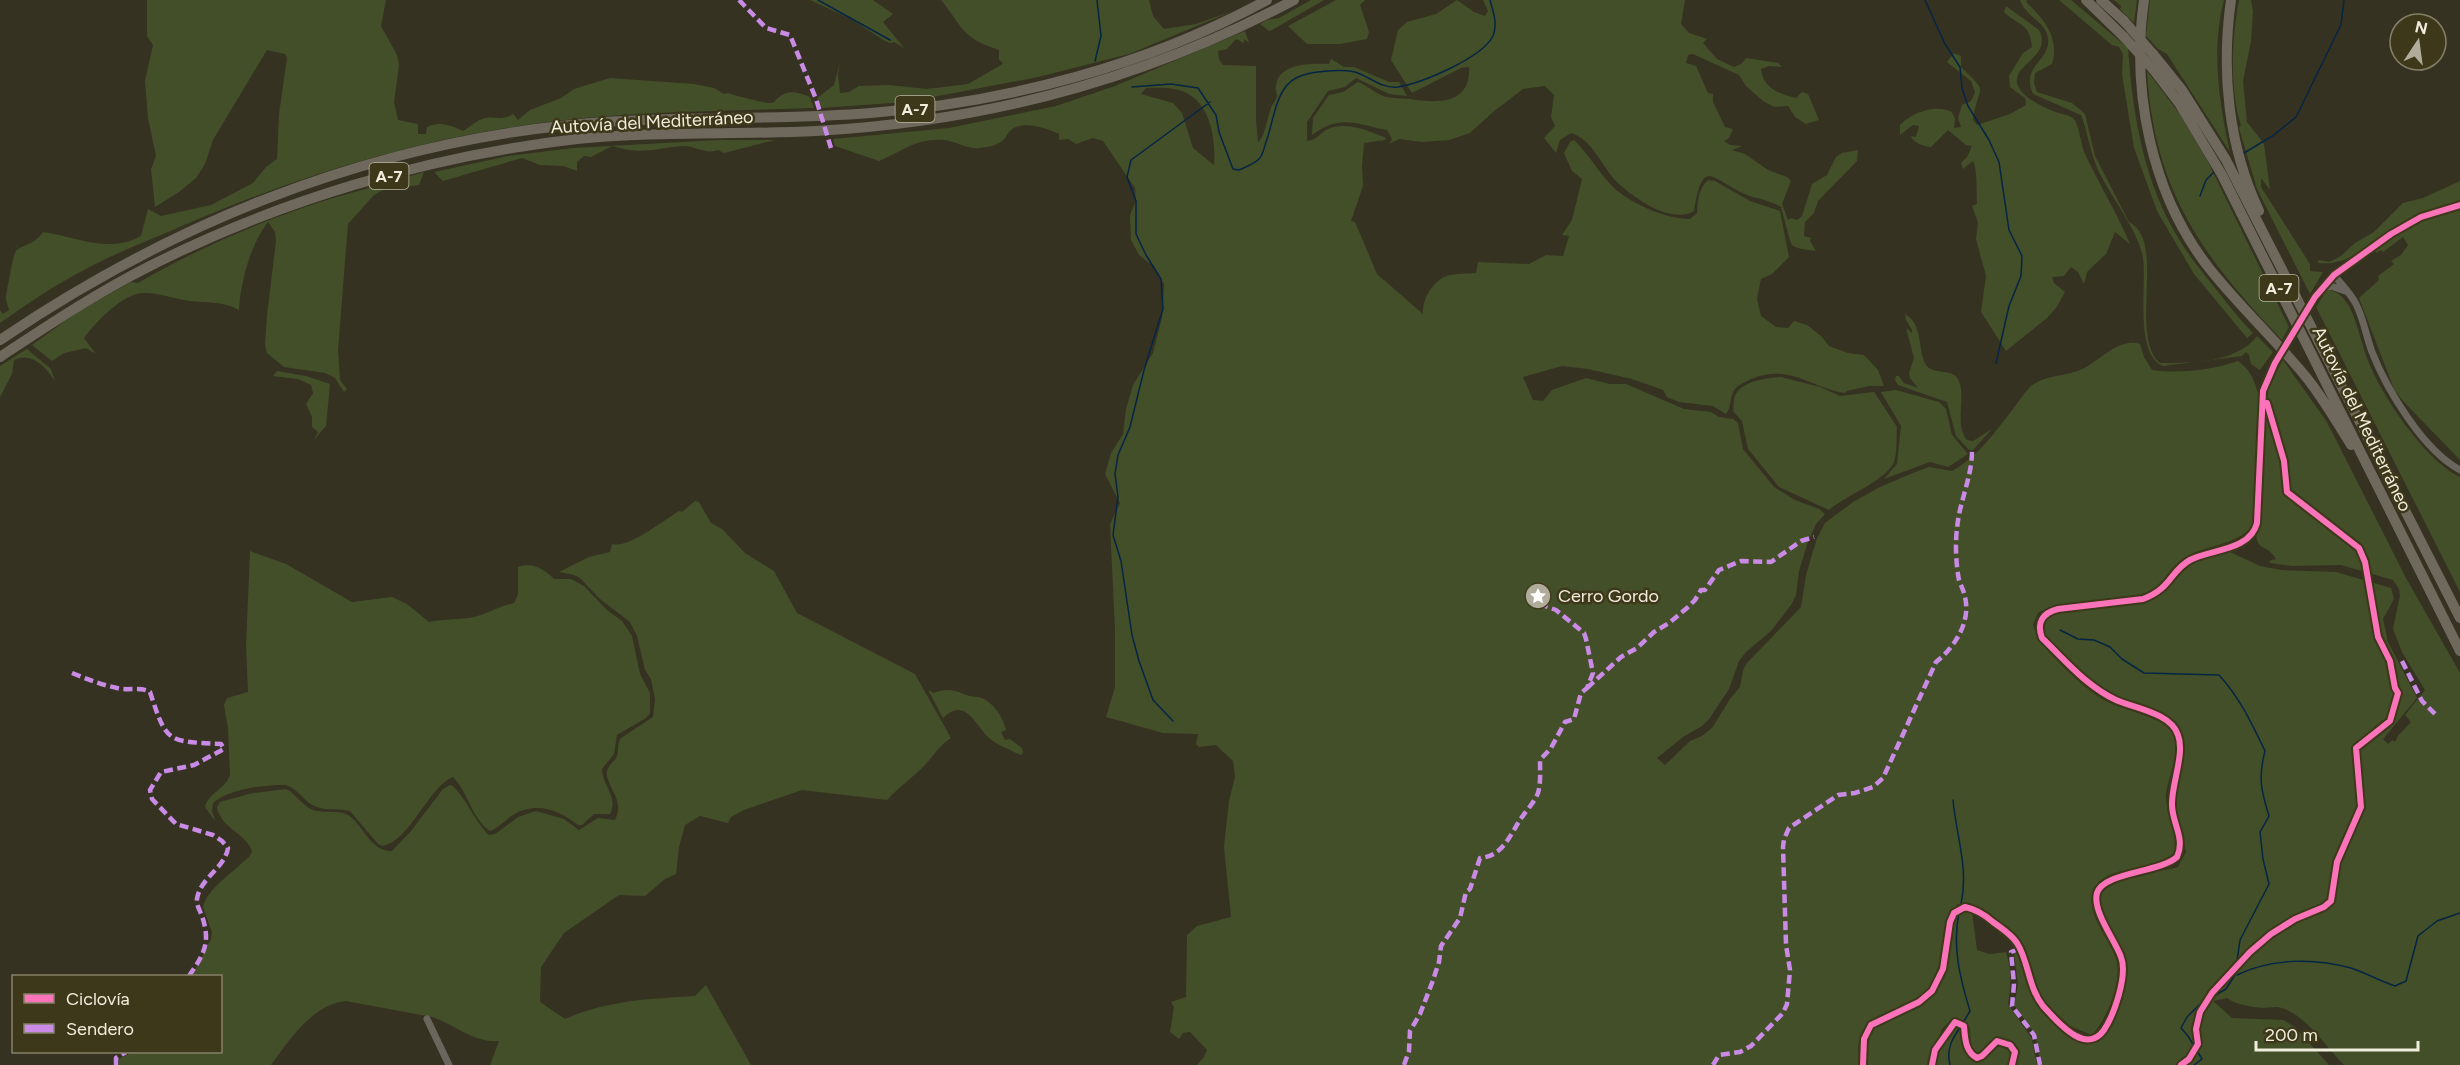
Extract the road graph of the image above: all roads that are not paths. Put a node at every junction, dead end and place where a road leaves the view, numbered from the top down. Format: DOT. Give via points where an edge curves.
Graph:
graph roads {
  1 [pos="1267,0"];
  2 [pos="1294,0"];
  3 [pos="2086,0"];
  4 [pos="2101,0"];
  5 [pos="2144,0"];
  6 [pos="2231,0"];
  7 [pos="2460,205"];
  8 [pos="2346,266"];
  9 [pos="2334,275"];
  10 [pos="2322,288"];
  11 [pos="2347,292"];
  12 [pos="0,340"];
  13 [pos="0,357"];
  14 [pos="2336,373"];
  15 [pos="2263,400"];
  16 [pos="2460,470"];
  17 [pos="2391,516"];
  18 [pos="2257,523"];
  19 [pos="2460,618"];
  20 [pos="2460,651"];
  21 [pos="427,1019"];
  22 [pos="449,1065"];
  23 [pos="1863,1065"];
  1 -- 12 [label="highway, Autovía del Mediterráneo / A-7" via="1213,28 1091,72 1031,88 923,108 567,125 372,163 256,202 150,249"];
  2 -- 13 [label="highway, Autovía del Mediterráneo / A-7" via="1181,54 1096,84 989,110 816,131 578,139 442,162 317,197 202,242 60,317"];
  3 -- 17 [label="highway, Autovía del Mediterráneo / A-7, bridge" via="2153,69 2185,112 2222,175"];
  4 -- 14 [label="highway, Autovía del Mediterráneo / A-7, bridge" via="2154,54 2212,136"];
  5 -- 17 [label="highway" via="2142,102 2156,163 2187,234 2208,266 2306,377 2333,415"];
  6 -- 14 [label="highway" via="2226,71 2239,153 2256,205"];
  7 -- 8 [label="street" via="2408,223"];
  8 -- 9 [label="street"];
  8 -- 11 [label="street" via="2343,274"];
  9 -- 10 [label="street"];
  9 -- 11 [label="street"];
  10 -- 11 [label="street" via="2336,287"];
  10 -- 15 [label="street, bridge" via="2275,363"];
  11 -- 16 [label="street" via="2360,313 2390,392 2412,424"];
  14 -- 19 [label="highway, Autovía del Mediterráneo / A-7"];
  17 -- 20 [label="highway, Autovía del Mediterráneo / A-7"];
  18 -- 23 [label="street" via="2242,542 2190,560 2154,595 2058,609 2040,620 2042,638 2088,684 2165,719 2180,738 2172,810 2181,842 2177,857 2160,867 2107,881 2097,893 2099,912 2122,958 2123,968 2119,992 2103,1031 2089,1040 2071,1033 2038,1000 2016,942 1990,919 1965,907 1954,913 1950,922 1943,969 1932,991 1871,1025 1864,1039"];
  21 -- 22 [label="street"];
}
